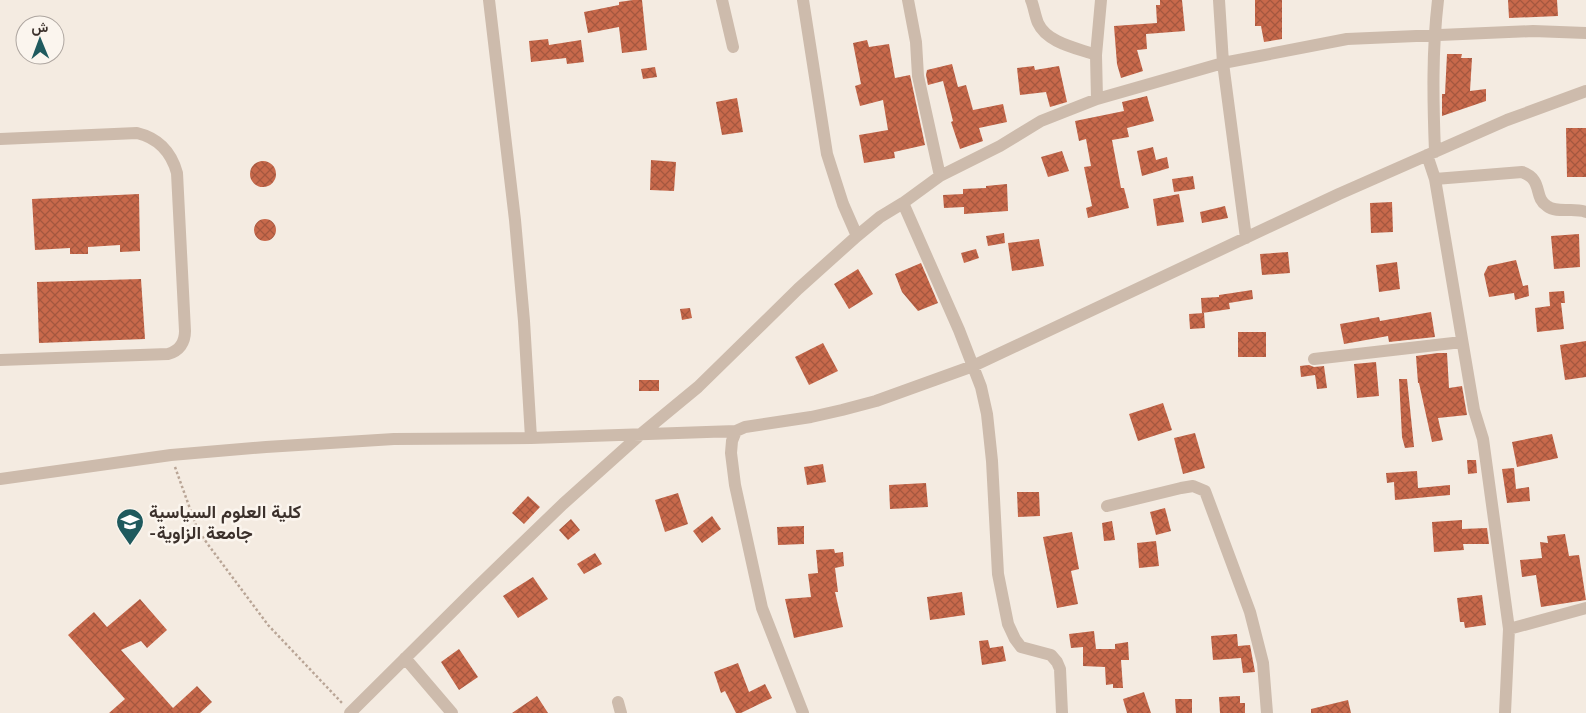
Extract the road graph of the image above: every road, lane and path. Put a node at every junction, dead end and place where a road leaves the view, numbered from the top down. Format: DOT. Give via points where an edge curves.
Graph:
graph roads {
  1 [pos="489,0"];
  2 [pos="722,0"];
  3 [pos="803,0"];
  4 [pos="908,0"];
  5 [pos="1031,0"];
  6 [pos="1100,0"];
  7 [pos="1219,0"];
  8 [pos="1438,0"];
  9 [pos="1586,33"];
  10 [pos="1434,34"];
  11 [pos="733,47"];
  12 [pos="1096,55"];
  13 [pos="1223,63"];
  14 [pos="1586,91"];
  15 [pos="1097,99"];
  16 [pos="0,139"];
  17 [pos="1431,153"];
  18 [pos="940,176"];
  19 [pos="1434,179"];
  20 [pos="903,204"];
  21 [pos="1586,212"];
  22 [pos="857,236"];
  23 [pos="1246,238"];
  24 [pos="1462,342"];
  25 [pos="1314,359"];
  26 [pos="0,360"];
  27 [pos="973,366"];
  28 [pos="736,431"];
  29 [pos="641,434"];
  30 [pos="531,438"];
  31 [pos="170,455"];
  32 [pos="0,478"];
  33 [pos="1107,506"];
  34 [pos="1586,608"];
  35 [pos="1509,629"];
  36 [pos="405,658"];
  37 [pos="351,713"];
  38 [pos="452,713"];
  39 [pos="803,713"];
  40 [pos="1062,713"];
  41 [pos="1267,713"];
  42 [pos="1505,713"];
  1 -- 30 [label="street" via="524,321"];
  2 -- 11 [label="street"];
  3 -- 22 [label="street" via="827,154 842,204"];
  4 -- 18 [label="street" via="918,76"];
  5 -- 12 [label="street" via="1038,24 1048,35"];
  6 -- 12 [label="street"];
  7 -- 13 [label="street"];
  8 -- 10 [label="street"];
  9 -- 10 [label="street"];
  10 -- 13 [label="street" via="1347,39"];
  10 -- 17 [label="street"];
  12 -- 15 [label="street"];
  13 -- 15 [label="street"];
  13 -- 23 [label="street"];
  14 -- 17 [label="street"];
  15 -- 18 [label="street" via="1041,121"];
  16 -- 26 [label="street" via="137,132 166,149 177,173 186,332 181,346 168,354"];
  17 -- 19 [label="street"];
  17 -- 23 [label="street"];
  18 -- 20 [label="street"];
  19 -- 21 [label="street" via="1522,172 1534,179 1547,207"];
  19 -- 24 [label="street"];
  20 -- 22 [label="street"];
  20 -- 27 [label="street"];
  22 -- 29 [label="street" via="698,387"];
  23 -- 27 [label="street"];
  24 -- 25 [label="street"];
  24 -- 35 [label="street" via="1482,439"];
  27 -- 28 [label="street" via="876,401"];
  27 -- 40 [label="street" via="987,414 998,574 1008,624 1021,647 1051,655 1060,668"];
  28 -- 29 [label="street"];
  28 -- 39 [label="street" via="731,453 735,485 762,608"];
  29 -- 30 [label="street"];
  29 -- 36 [label="street" via="563,504"];
  30 -- 31 [label="street" via="394,438"];
  31 -- 32 [label="street"];
  31 -- 37 [label="path" via="198,531 268,625"];
  33 -- 41 [label="street" via="1187,487 1205,491 1250,612 1263,662"];
  34 -- 35 [label="street"];
  35 -- 42 [label="street"];
  36 -- 37 [label="street"];
  36 -- 38 [label="street"];
}
